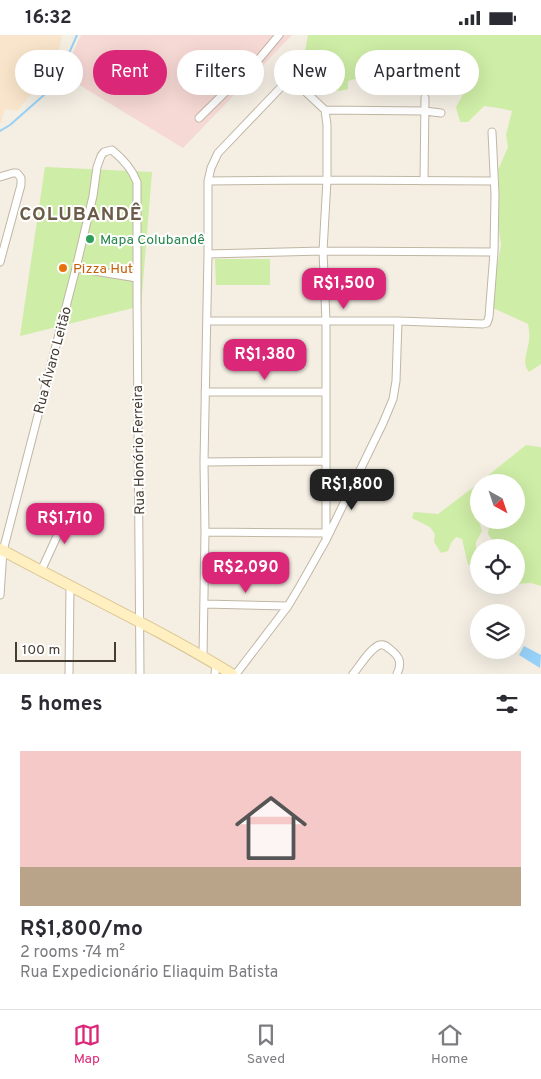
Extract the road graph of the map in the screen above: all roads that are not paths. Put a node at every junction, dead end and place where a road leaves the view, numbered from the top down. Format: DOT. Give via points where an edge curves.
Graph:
graph roads {
  1 [pos="279,35"];
  2 [pos="425,98"];
  3 [pos="325,110"];
  4 [pos="425,111"];
  5 [pos="441,113"];
  6 [pos="199,119"];
  7 [pos="492,132"];
  8 [pos="97,167"];
  9 [pos="0,177"];
  10 [pos="327,179"];
  11 [pos="208,181"];
  12 [pos="424,181"];
  13 [pos="493,181"];
  14 [pos="323,251"];
  15 [pos="2,252"];
  16 [pos="494,252"];
  17 [pos="208,254"];
  18 [pos="0,263"];
  19 [pos="76,268"];
  20 [pos="137,278"];
  21 [pos="207,321"];
  22 [pos="326,321"];
  23 [pos="398,321"];
  24 [pos="205,392"];
  25 [pos="325,392"];
  26 [pos="326,461"];
  27 [pos="204,462"];
  28 [pos="69,510"];
  29 [pos="205,533"];
  30 [pos="325,536"];
  31 [pos="1,550"];
  32 [pos="41,571"];
  33 [pos="70,586"];
  34 [pos="0,595"];
  35 [pos="204,604"];
  36 [pos="288,606"];
  37 [pos="140,622"];
  38 [pos="202,657"];
  39 [pos="215,669"];
  40 [pos="69,674"];
  41 [pos="140,674"];
  42 [pos="232,674"];
  43 [pos="236,674"];
  44 [pos="353,674"];
  45 [pos="397,674"];
  1 -- 6 [label="street"];
  2 -- 4 [label="street"];
  3 -- 4 [label="street"];
  3 -- 10 [label="street"];
  3 -- 11 [label="street" via="295,82 288,81 218,153"];
  4 -- 5 [label="street"];
  4 -- 12 [label="street"];
  7 -- 13 [label="street"];
  8 -- 19 [label="street, Rua Álvaro Leitão"];
  8 -- 20 [label="street, Rua Honório Ferreira" via="104,152 112,150 134,174 137,183"];
  9 -- 15 [label="street" via="17,173 21,178"];
  10 -- 11 [label="street"];
  10 -- 12 [label="street"];
  10 -- 14 [label="street"];
  11 -- 17 [label="street"];
  12 -- 13 [label="street"];
  13 -- 16 [label="street"];
  14 -- 16 [label="street"];
  14 -- 17 [label="street"];
  14 -- 22 [label="street"];
  15 -- 18 [label="street"];
  16 -- 23 [label="street" via="487,323"];
  17 -- 21 [label="street"];
  19 -- 20 [label="street"];
  19 -- 31 [label="street, Rua Álvaro Leitão"];
  20 -- 37 [label="street, Rua Honório Ferreira"];
  21 -- 22 [label="street"];
  21 -- 24 [label="street"];
  22 -- 23 [label="street"];
  22 -- 25 [label="street"];
  23 -- 30 [label="street" via="393,399"];
  24 -- 25 [label="street"];
  24 -- 27 [label="street"];
  25 -- 26 [label="street"];
  26 -- 27 [label="street"];
  26 -- 30 [label="street"];
  27 -- 29 [label="street"];
  28 -- 32 [label="street"];
  29 -- 30 [label="street"];
  29 -- 35 [label="street"];
  30 -- 36 [label="street"];
  31 -- 32 [label="main road"];
  31 -- 34 [label="street, Rua Álvaro Leitão"];
  32 -- 33 [label="main road"];
  33 -- 37 [label="main road"];
  33 -- 40 [label="street"];
  35 -- 36 [label="street"];
  35 -- 38 [label="street"];
  36 -- 43 [label="street"];
  37 -- 38 [label="main road"];
  37 -- 41 [label="street, Rua Honório Ferreira"];
  38 -- 39 [label="main road"];
  39 -- 42 [label="main road"];
  44 -- 45 [label="street" via="379,645 385,645 400,660"];
}
